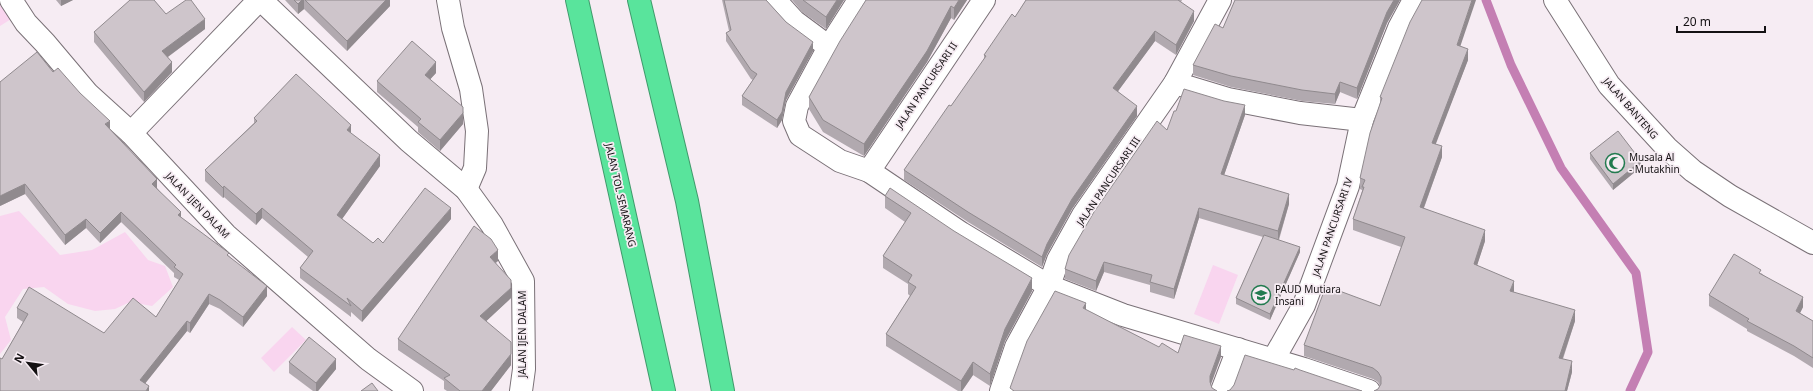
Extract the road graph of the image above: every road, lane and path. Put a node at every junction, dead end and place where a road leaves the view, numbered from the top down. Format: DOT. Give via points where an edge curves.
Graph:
graph roads {
  1 [pos="11,0"];
  2 [pos="260,0"];
  3 [pos="448,0"];
  4 [pos="577,0"];
  5 [pos="639,0"];
  6 [pos="775,0"];
  7 [pos="859,0"];
  8 [pos="984,0"];
  9 [pos="1220,0"];
  10 [pos="1414,0"];
  11 [pos="1555,0"];
  12 [pos="829,47"];
  13 [pos="1175,83"];
  14 [pos="1362,120"];
  15 [pos="131,133"];
  16 [pos="869,171"];
  17 [pos="466,189"];
  18 [pos="1813,244"];
  19 [pos="1049,286"];
  20 [pos="1238,349"];
  21 [pos="1273,360"];
  22 [pos="412,391"];
  23 [pos="521,391"];
  24 [pos="664,391"];
  25 [pos="723,391"];
  26 [pos="1001,391"];
  27 [pos="1222,391"];
  28 [pos="1369,391"];
  1 -- 15 [label="street" via="26,23 88,94"];
  2 -- 15 [label="street, JALAN IJEN DALAM"];
  2 -- 17 [label="street, JALAN IJEN DALAM" via="409,141"];
  3 -- 17 [label="street" via="453,28 471,88 477,131 475,168"];
  4 -- 24 [label="highway, JALAN TOL SEMARANG"];
  5 -- 25 [label="highway" via="687,201"];
  6 -- 12 [label="street" via="794,21"];
  7 -- 12 [label="street"];
  8 -- 16 [label="street, JALAN PANCURSARI II"];
  9 -- 13 [label="street, JALAN PANCURSARI III"];
  10 -- 14 [label="street, JALAN PANCURSARI IV" via="1399,28"];
  11 -- 18 [label="street, JALAN BANTENG" via="1609,85 1667,148 1693,171 1730,196"];
  12 -- 16 [label="street" via="797,106 794,121 800,135 840,161"];
  13 -- 14 [label="street" via="1228,99 1293,112"];
  13 -- 19 [label="street, JALAN PANCURSARI III" via="1083,215 1058,260"];
  14 -- 21 [label="street, JALAN PANCURSARI IV" via="1348,186 1330,235 1304,305"];
  15 -- 22 [label="street, JALAN IJEN DALAM" via="226,235 368,359"];
  16 -- 19 [label="street" via="962,233"];
  17 -- 23 [label="street, JALAN IJEN DALAM" via="492,225 523,282 524,368"];
  19 -- 20 [label="street" via="1123,315"];
  19 -- 26 [label="street, JALAN PANCURSARI III" via="1016,347"];
  20 -- 21 [label="street"];
  20 -- 27 [label="street"];
  21 -- 28 [label="street"];
}
